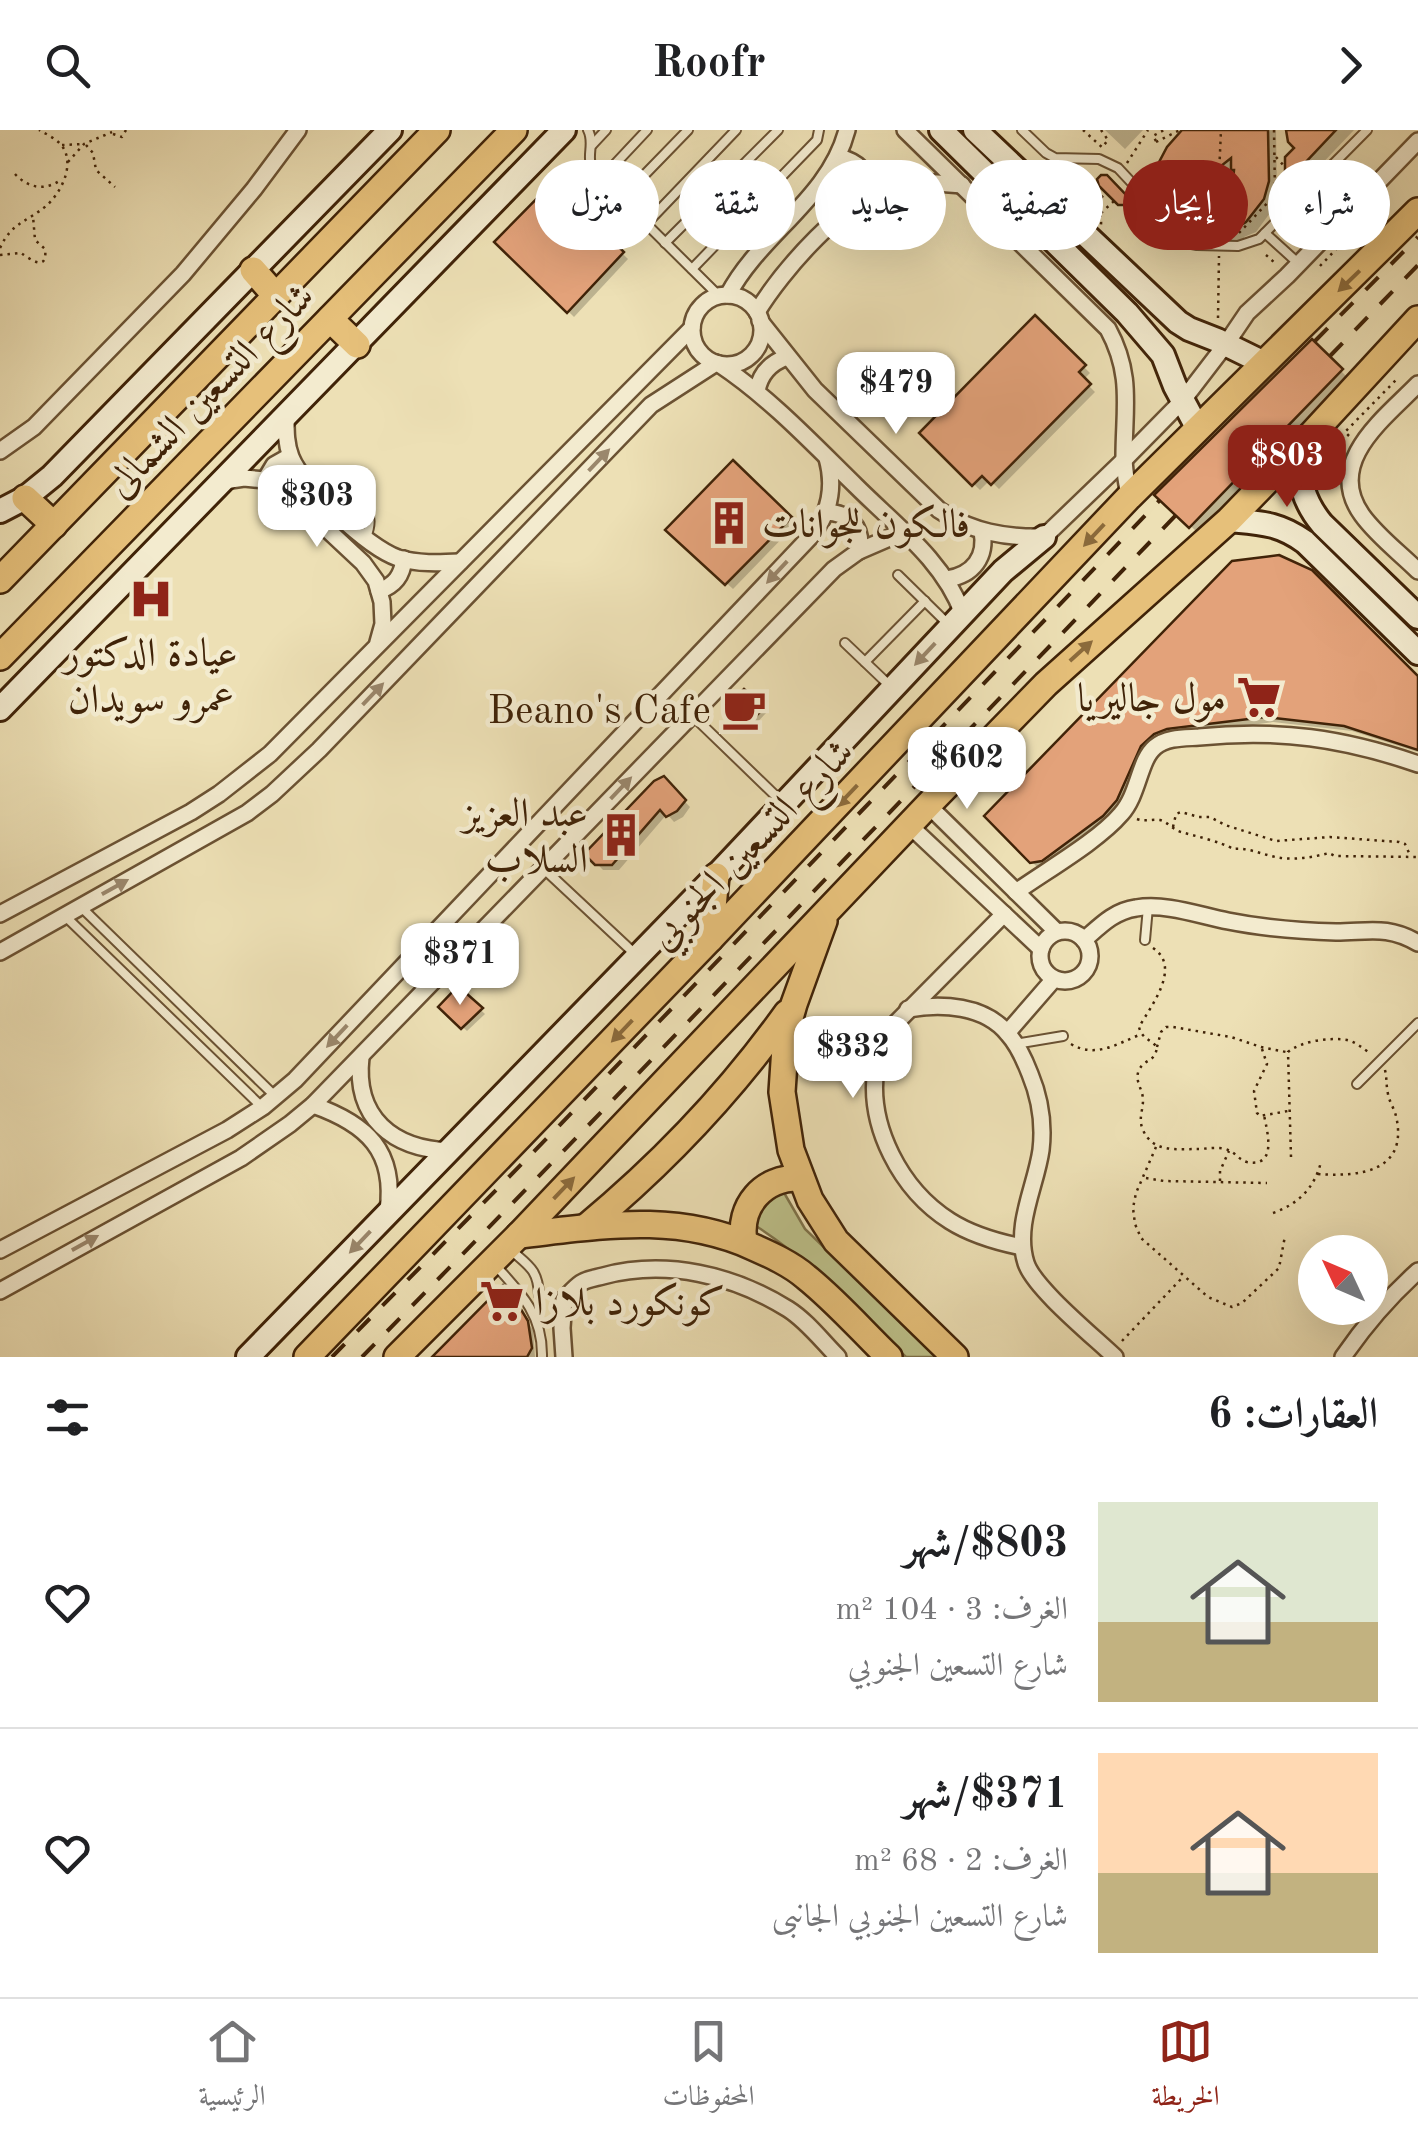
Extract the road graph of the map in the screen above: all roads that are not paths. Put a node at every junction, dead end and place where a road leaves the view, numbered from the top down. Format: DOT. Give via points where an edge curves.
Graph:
graph roads {
  1 [pos="298,130"];
  2 [pos="390,130"];
  3 [pos="438,130"];
  4 [pos="514,130"];
  5 [pos="564,130"];
  6 [pos="588,130"];
  7 [pos="606,130"];
  8 [pos="647,130"];
  9 [pos="688,130"];
  10 [pos="736,130"];
  11 [pos="778,130"];
  12 [pos="820,130"];
  13 [pos="847,130"];
  14 [pos="905,130"];
  15 [pos="942,130"];
  16 [pos="976,130"];
  17 [pos="1022,130"];
  18 [pos="1368,130"];
  19 [pos="1418,141"];
  20 [pos="592,145"];
  21 [pos="838,157"];
  22 [pos="590,160"];
  23 [pos="619,160"];
  24 [pos="659,160"];
  25 [pos="846,160"];
  26 [pos="946,184"];
  27 [pos="962,185"];
  28 [pos="659,210"];
  29 [pos="1418,211"];
  30 [pos="1265,233"];
  31 [pos="659,237"];
  32 [pos="815,241"];
  33 [pos="665,243"];
  34 [pos="1298,263"];
  35 [pos="692,269"];
  36 [pos="253,270"];
  37 [pos="276,296"];
  38 [pos="723,296"];
  39 [pos="759,317"];
  40 [pos="330,319"];
  41 [pos="1418,320"];
  42 [pos="692,328"];
  43 [pos="1188,329"];
  44 [pos="357,344"];
  45 [pos="1226,344"];
  46 [pos="1163,355"];
  47 [pos="788,357"];
  48 [pos="1264,362"];
  49 [pos="717,363"];
  50 [pos="1418,384"];
  51 [pos="757,391"];
  52 [pos="1183,400"];
  53 [pos="286,418"];
  54 [pos="1198,429"];
  55 [pos="1297,450"];
  56 [pos="0,451"];
  57 [pos="290,456"];
  58 [pos="827,458"];
  59 [pos="1124,462"];
  60 [pos="265,480"];
  61 [pos="224,481"];
  62 [pos="1129,497"];
  63 [pos="26,498"];
  64 [pos="322,498"];
  65 [pos="0,511"];
  66 [pos="826,512"];
  67 [pos="1316,517"];
  68 [pos="1229,520"];
  69 [pos="54,525"];
  70 [pos="982,531"];
  71 [pos="902,532"];
  72 [pos="1044,537"];
  73 [pos="1299,538"];
  74 [pos="366,539"];
  75 [pos="860,551"];
  76 [pos="404,559"];
  77 [pos="460,562"];
  78 [pos="1418,572"];
  79 [pos="898,575"];
  80 [pos="946,579"];
  81 [pos="0,580"];
  82 [pos="378,591"];
  83 [pos="925,601"];
  84 [pos="1418,617"];
  85 [pos="957,620"];
  86 [pos="845,644"];
  87 [pos="377,646"];
  88 [pos="1418,653"];
  89 [pos="0,657"];
  90 [pos="865,662"];
  91 [pos="893,689"];
  92 [pos="0,709"];
  93 [pos="692,715"];
  94 [pos="1418,764"];
  95 [pos="784,804"];
  96 [pos="928,805"];
  97 [pos="909,825"];
  98 [pos="131,844"];
  99 [pos="992,867"];
  100 [pos="543,868"];
  101 [pos="144,871"];
  102 [pos="489,876"];
  103 [pos="716,876"];
  104 [pos="974,886"];
  105 [pos="1016,892"];
  106 [pos="512,900"];
  107 [pos="81,906"];
  108 [pos="1148,907"];
  109 [pos="827,913"];
  110 [pos="0,914"];
  111 [pos="1004,914"];
  112 [pos="64,915"];
  113 [pos="1418,922"];
  114 [pos="1057,932"];
  115 [pos="710,940"];
  116 [pos="1084,940"];
  117 [pos="1145,940"];
  118 [pos="1413,940"];
  119 [pos="1041,949"];
  120 [pos="0,952"];
  121 [pos="638,957"];
  122 [pos="1054,979"];
  123 [pos="794,1004"];
  124 [pos="908,1009"];
  125 [pos="1418,1023"];
  126 [pos="1064,1036"];
  127 [pos="1011,1038"];
  128 [pos="360,1058"];
  129 [pos="1357,1084"];
  130 [pos="269,1102"];
  131 [pos="313,1105"];
  132 [pos="227,1130"];
  133 [pos="450,1151"];
  134 [pos="241,1158"];
  135 [pos="800,1178"];
  136 [pos="388,1214"];
  137 [pos="586,1228"];
  138 [pos="744,1242"];
  139 [pos="1022,1247"];
  140 [pos="506,1248"];
  141 [pos="0,1250"];
  142 [pos="1418,1271"];
  143 [pos="0,1291"];
  144 [pos="539,1295"];
  145 [pos="1109,1355"];
  146 [pos="248,1357"];
  147 [pos="307,1357"];
  148 [pos="397,1357"];
  149 [pos="542,1357"];
  150 [pos="564,1357"];
  151 [pos="838,1357"];
  152 [pos="889,1357"];
  153 [pos="955,1357"];
  154 [pos="1344,1357"];
  1 -- 56 [label="street" via="183,274 34,427"];
  2 -- 36 [label="street"];
  3 -- 37 [label="main road, شارع التسعين الشمالى"];
  4 -- 40 [label="main road, شارع التسعين الشمالى"];
  5 -- 44 [label="street"];
  6 -- 20 [label="lane"];
  7 -- 20 [label="lane"];
  8 -- 23 [label="lane"];
  9 -- 24 [label="lane"];
  10 -- 28 [label="lane"];
  11 -- 33 [label="lane"];
  12 -- 35 [label="lane"];
  13 -- 21 [label="street"];
  14 -- 27 [label="street"];
  15 -- 46 [label="street"];
  16 -- 43 [label="street"];
  17 -- 30 [label="lane" via="1055,158 1099,159 1122,171 1146,210 1189,244 1238,246"];
  18 -- 30 [label="lane"];
  19 -- 34 [label="street"];
  20 -- 22 [label="lane"];
  21 -- 25 [label="street"];
  21 -- 38 [label="street"];
  26 -- 27 [label="street"];
  27 -- 59 [label="street" via="1108,330 1126,380"];
  29 -- 48 [label="main road, شارع التسعين الجنوبي, one-way"];
  30 -- 34 [label="lane"];
  31 -- 33 [label="lane"];
  32 -- 39 [label="street" via="771,290"];
  33 -- 35 [label="lane"];
  34 -- 45 [label="street"];
  35 -- 38 [label="lane"];
  36 -- 37 [label="main road"];
  36 -- 63 [label="street"];
  37 -- 69 [label="main road, شارع التسعين الشمالى"];
  38 -- 39 [label="street" via="745,300"];
  38 -- 42 [label="street" via="703,304"];
  39 -- 47 [label="street"];
  39 -- 49 [label="street" via="752,354"];
  40 -- 44 [label="main road"];
  40 -- 89 [label="main road, شارع التسعين الشمالى"];
  41 -- 55 [label="main road"];
  42 -- 49 [label="street" via="696,346"];
  42 -- 77 [label="street"];
  43 -- 45 [label="street"];
  43 -- 46 [label="street" via="1180,346"];
  44 -- 53 [label="street"];
  45 -- 48 [label="street"];
  45 -- 52 [label="street"];
  46 -- 52 [label="street"];
  47 -- 51 [label="street" via="769,367"];
  47 -- 70 [label="street" via="939,510"];
  48 -- 54 [label="main road, شارع التسعين الجنوبي"];
  49 -- 51 [label="street"];
  101 -- 49 [label="street, one-way" via="272,794 652,405"];
  50 -- 78 [label="street" via="1360,446 1351,476 1362,515"];
  51 -- 58 [label="street"];
  52 -- 54 [label="street"];
  52 -- 59 [label="street"];
  53 -- 57 [label="street"];
  53 -- 61 [label="street"];
  54 -- 62 [label="main road, شارع التسعين الجنوبي"];
  55 -- 67 [label="street" via="1303,494"];
  55 -- 68 [label="main road"];
  57 -- 60 [label="street"];
  57 -- 64 [label="street"];
  58 -- 66 [label="street"];
  58 -- 71 [label="street"];
  59 -- 62 [label="street"];
  59 -- 72 [label="street"];
  60 -- 61 [label="street"];
  60 -- 82 [label="street" via="284,488 356,555"];
  61 -- 92 [label="street"];
  62 -- 115 [label="main road, شارع التسعين الجنوبي, one-way"];
  63 -- 65 [label="street"];
  63 -- 69 [label="main road"];
  64 -- 74 [label="street"];
  64 -- 74 [label="lane" via="348,490 359,497 371,518"];
  66 -- 75 [label="street" via="854,523"];
  66 -- 102 [label="street, one-way" via="811,536"];
  67 -- 73 [label="street"];
  67 -- 84 [label="street"];
  68 -- 73 [label="street" via="1273,524"];
  96 -- 68 [label="main road, one-way" via="1046,684"];
  69 -- 81 [label="main road, شارع التسعين الشمالى"];
  70 -- 72 [label="street"];
  70 -- 80 [label="street" via="979,561 962,576"];
  71 -- 75 [label="street"];
  71 -- 80 [label="street"];
  72 -- 85 [label="street"];
  73 -- 88 [label="street"];
  74 -- 76 [label="street"];
  75 -- 93 [label="street" via="834,569"];
  76 -- 77 [label="street"];
  76 -- 82 [label="street" via="397,580"];
  77 -- 87 [label="street"];
  79 -- 83 [label="lane"];
  80 -- 85 [label="street"];
  82 -- 87 [label="street" via="383,624"];
  83 -- 85 [label="lane"];
  83 -- 90 [label="lane"];
  85 -- 91 [label="street, one-way"];
  86 -- 90 [label="lane"];
  87 -- 98 [label="street" via="245,775"];
  90 -- 91 [label="lane"];
  91 -- 95 [label="street"];
  93 -- 95 [label="lane"];
  100 -- 93 [label="street, one-way"];
  94 -- 105 [label="street" via="1306,736 1171,740 1149,753 1121,815"];
  95 -- 103 [label="street"];
  96 -- 97 [label="main road"];
  96 -- 99 [label="street"];
  97 -- 104 [label="street"];
  97 -- 109 [label="main road"];
  98 -- 101 [label="street"];
  98 -- 110 [label="street"];
  99 -- 104 [label="street"];
  99 -- 105 [label="street"];
  100 -- 106 [label="street"];
  100 -- 121 [label="lane"];
  107 -- 101 [label="street, one-way"];
  102 -- 106 [label="street"];
  102 -- 130 [label="street, one-way"];
  103 -- 115 [label="main road"];
  103 -- 121 [label="street"];
  104 -- 111 [label="street"];
  105 -- 114 [label="street"];
  106 -- 128 [label="street"];
  107 -- 112 [label="street"];
  107 -- 130 [label="lane"];
  108 -- 116 [label="street" via="1121,912"];
  108 -- 117 [label="lane"];
  108 -- 118 [label="street" via="1283,928 1388,930"];
  109 -- 123 [label="main road"];
  140 -- 109 [label="main road, one-way"];
  111 -- 119 [label="street"];
  111 -- 124 [label="street"];
  112 -- 120 [label="street"];
  112 -- 130 [label="lane"];
  113 -- 118 [label="street"];
  114 -- 116 [label="street"];
  114 -- 119 [label="street"];
  115 -- 147 [label="main road, شارع التسعين الجنوبي, one-way"];
  116 -- 122 [label="street" via="1090,956 1084,972"];
  119 -- 122 [label="street" via="1040,963"];
  121 -- 133 [label="street"];
  122 -- 127 [label="street"];
  123 -- 135 [label="main road" via="782,1092"];
  123 -- 137 [label="main road" via="683,1139"];
  124 -- 127 [label="street" via="961,1008"];
  124 -- 139 [label="street" via="883,1044 874,1086 895,1162 948,1220"];
  125 -- 129 [label="lane"];
  126 -- 127 [label="lane"];
  127 -- 139 [label="street" via="1034,1084 1042,1127"];
  128 -- 131 [label="street"];
  128 -- 133 [label="street" via="360,1090 375,1120 414,1147"];
  130 -- 132 [label="street"];
  131 -- 134 [label="street"];
  131 -- 136 [label="street" via="359,1126 383,1154"];
  132 -- 134 [label="street"];
  132 -- 141 [label="street"];
  133 -- 136 [label="street"];
  143 -- 134 [label="street, one-way"];
  135 -- 138 [label="main road" via="774,1182 752,1200"];
  135 -- 153 [label="main road" via="836,1240"];
  136 -- 146 [label="street, one-way"];
  137 -- 138 [label="main road" via="666,1224"];
  137 -- 140 [label="main road"];
  138 -- 152 [label="main road" via="805,1276"];
  139 -- 145 [label="street" via="1038,1284"];
  140 -- 144 [label="lane" via="534,1271"];
  140 -- 148 [label="main road"];
  140 -- 149 [label="lane"];
  142 -- 154 [label="street"];
  150 -- 151 [label="street" via="564,1299 582,1282 656,1269 728,1280 761,1294 792,1312"];
}
